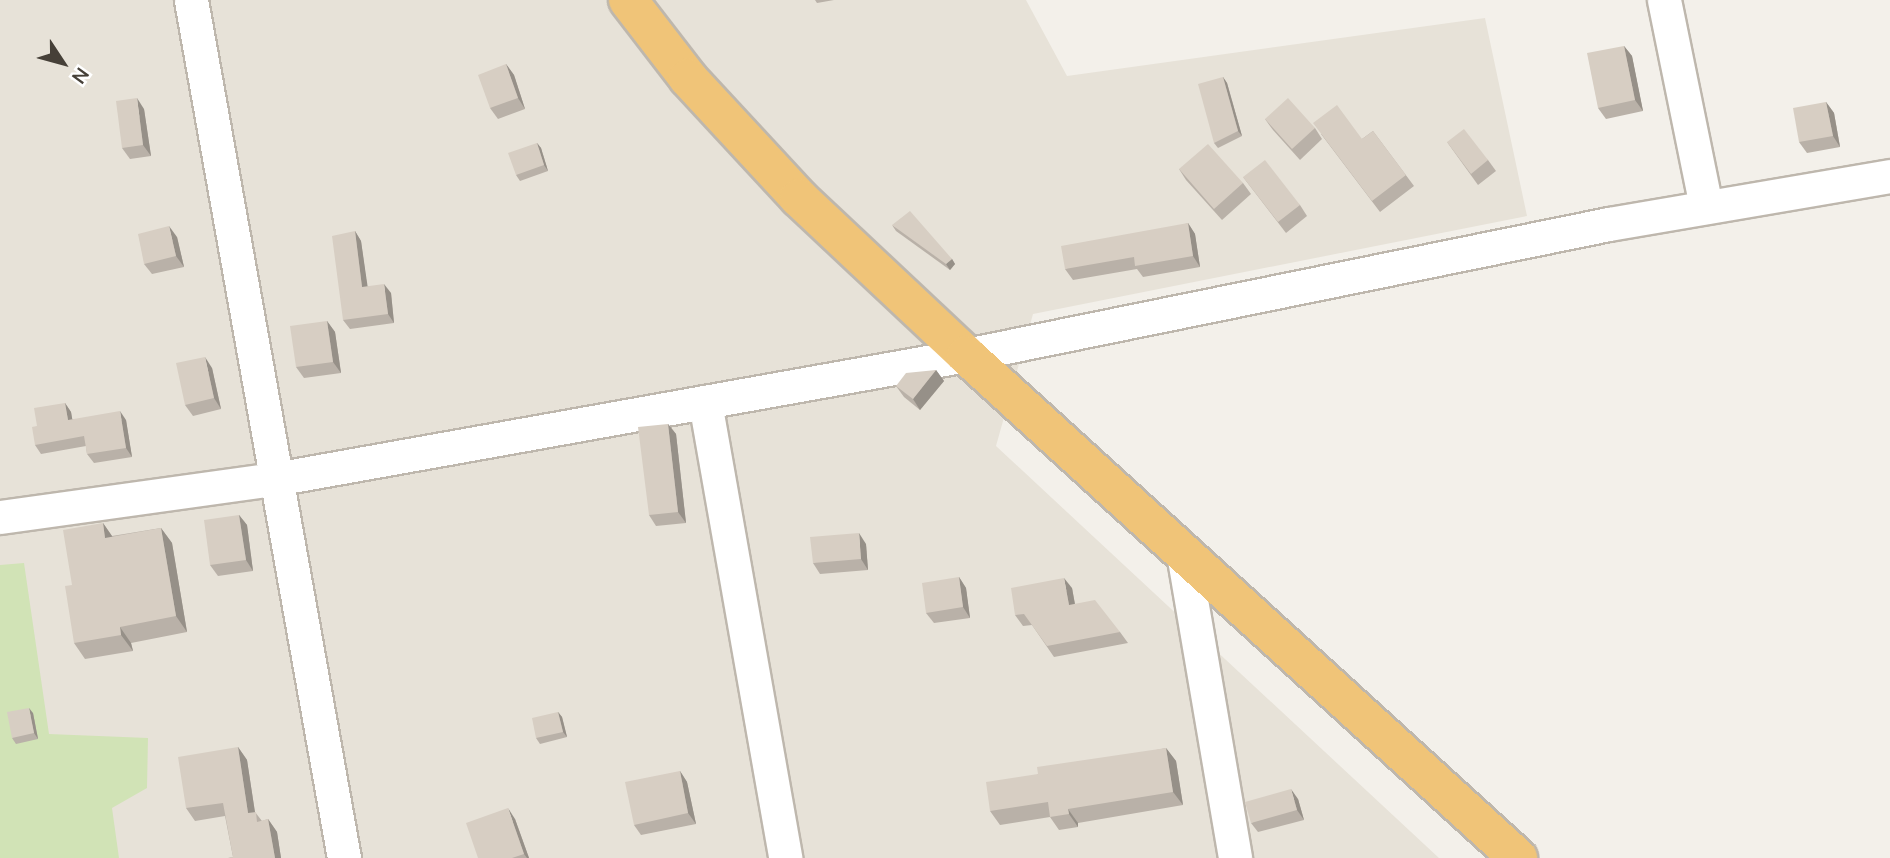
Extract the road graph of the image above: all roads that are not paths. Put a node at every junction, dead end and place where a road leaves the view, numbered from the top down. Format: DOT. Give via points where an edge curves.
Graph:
graph roads {
  1 [pos="191,0"];
  2 [pos="628,0"];
  3 [pos="1664,0"];
  4 [pos="1890,176"];
  5 [pos="1706,207"];
  6 [pos="966,355"];
  7 [pos="705,402"];
  8 [pos="275,479"];
  9 [pos="0,517"];
  10 [pos="1183,553"];
  11 [pos="344,858"];
  12 [pos="785,858"];
  13 [pos="1235,858"];
  14 [pos="1518,858"];
  1 -- 8 [label="street"];
  2 -- 6 [label="highway" via="688,78 799,198"];
  3 -- 5 [label="street"];
  4 -- 5 [label="street"];
  5 -- 6 [label="street"];
  6 -- 7 [label="street"];
  6 -- 10 [label="highway"];
  7 -- 8 [label="street"];
  7 -- 12 [label="street"];
  8 -- 9 [label="street"];
  8 -- 11 [label="street"];
  10 -- 13 [label="street"];
  10 -- 14 [label="highway"];
}
